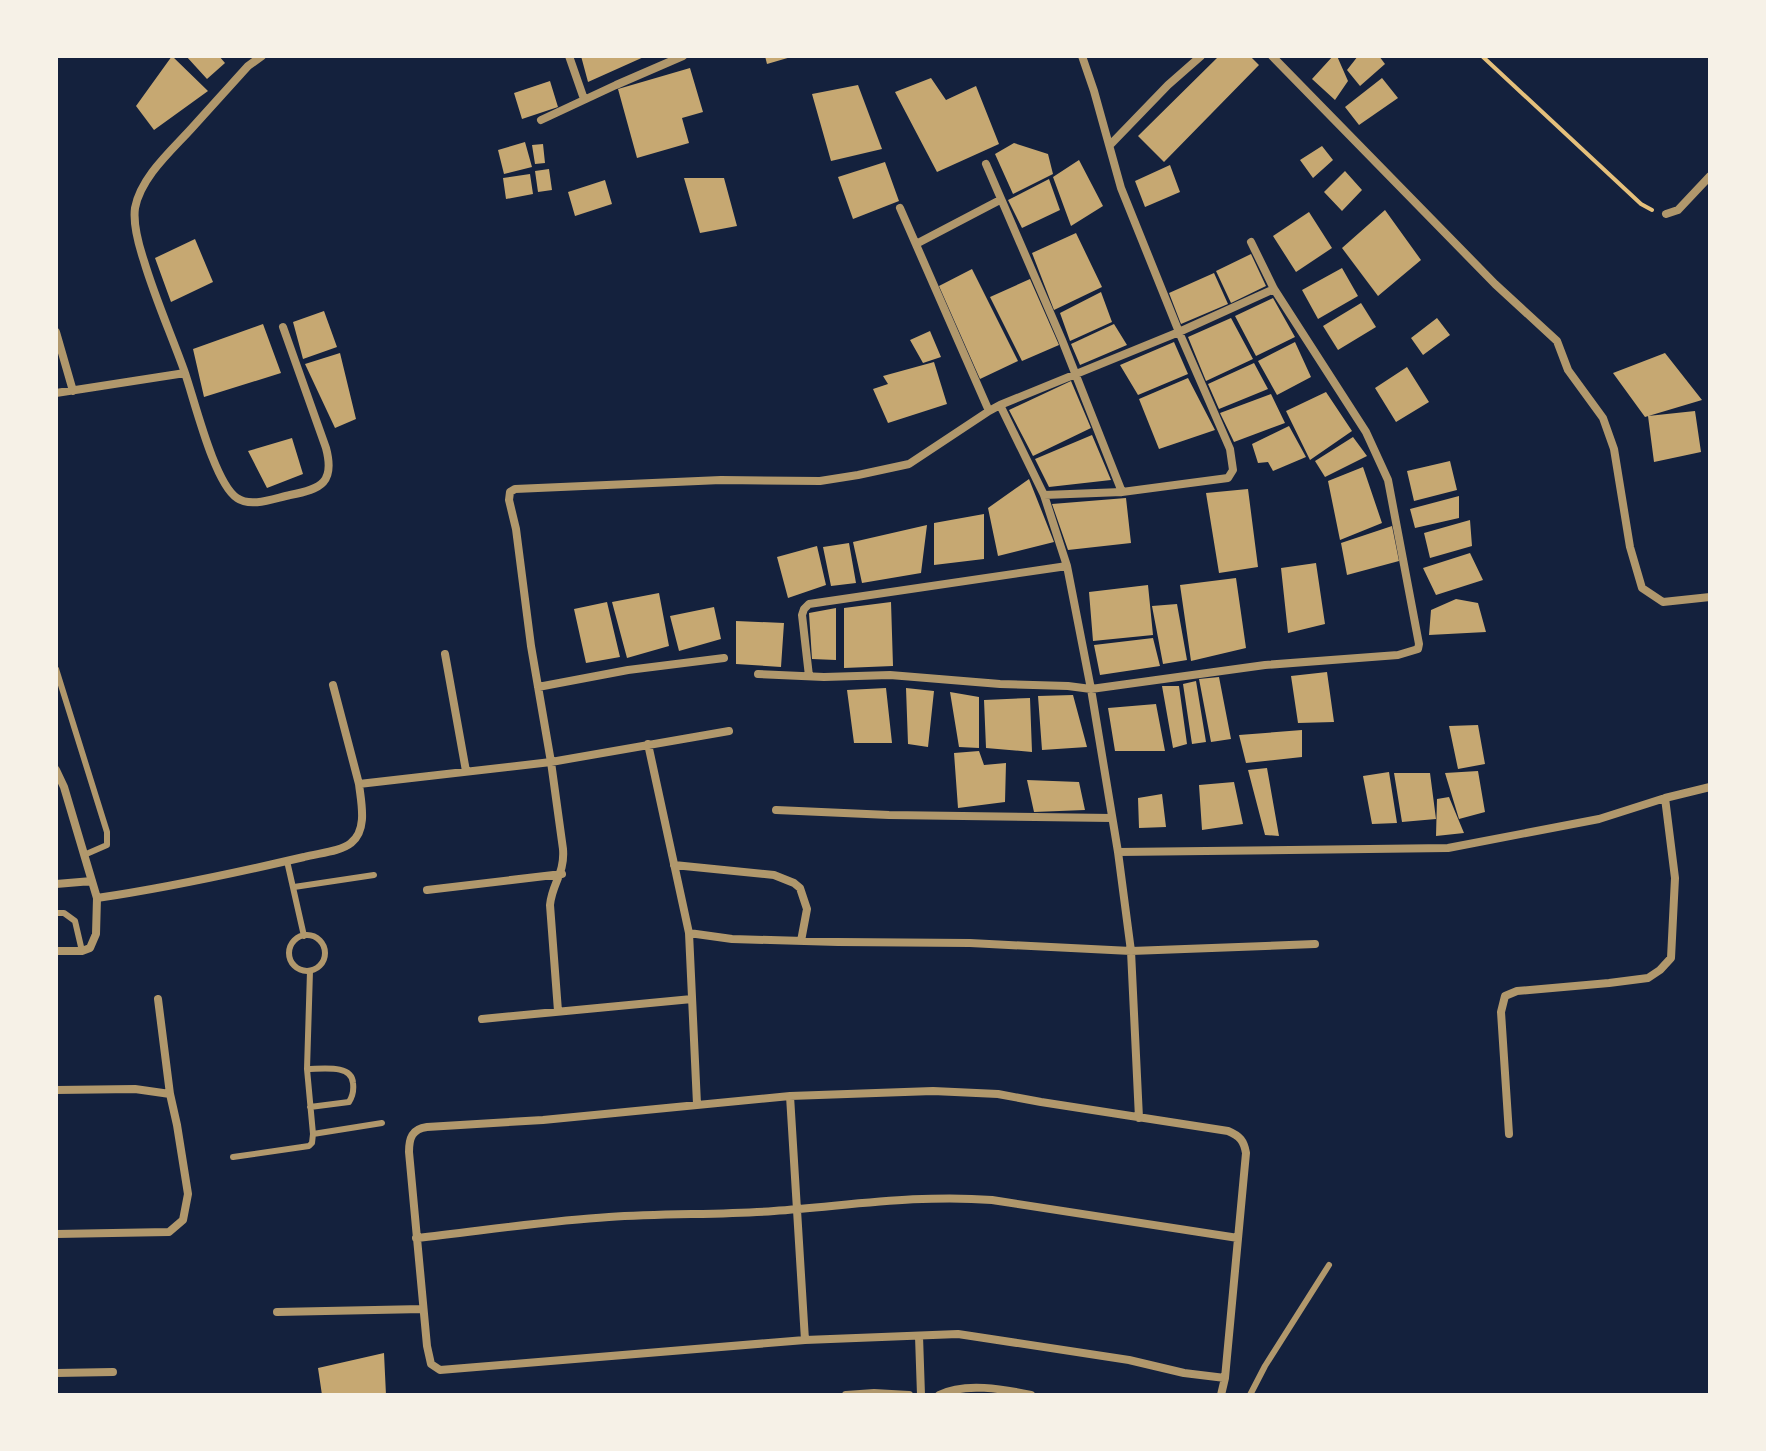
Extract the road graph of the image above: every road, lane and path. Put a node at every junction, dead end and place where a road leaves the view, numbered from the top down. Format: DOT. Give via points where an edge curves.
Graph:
graph roads {
  1 [pos="262,56"];
  2 [pos="569,56"];
  3 [pos="683,56"];
  4 [pos="1082,56"];
  5 [pos="1201,56"];
  6 [pos="1272,56"];
  7 [pos="1482,56"];
  8 [pos="584,99"];
  9 [pos="541,120"];
  10 [pos="1110,145"];
  11 [pos="986,164"];
  12 [pos="1710,176"];
  13 [pos="1000,200"];
  14 [pos="900,208"];
  15 [pos="1666,214"];
  16 [pos="1251,242"];
  17 [pos="916,244"];
  18 [pos="1274,289"];
  19 [pos="283,327"];
  20 [pos="56,332"];
  21 [pos="1179,332"];
  22 [pos="185,373"];
  23 [pos="1076,374"];
  24 [pos="73,391"];
  25 [pos="56,393"];
  26 [pos="1000,405"];
  27 [pos="989,411"];
  28 [pos="1122,492"];
  29 [pos="1044,495"];
  30 [pos="1067,566"];
  31 [pos="1710,597"];
  32 [pos="445,654"];
  33 [pos="724,658"];
  34 [pos="56,669"];
  35 [pos="758,674"];
  36 [pos="809,676"];
  37 [pos="333,685"];
  38 [pos="538,687"];
  39 [pos="1091,689"];
  40 [pos="729,731"];
  41 [pos="648,744"];
  42 [pos="551,762"];
  43 [pos="56,770"];
  44 [pos="466,771"];
  45 [pos="359,784"];
  46 [pos="1710,787"];
  47 [pos="1665,798"];
  48 [pos="776,810"];
  49 [pos="1112,818"];
  50 [pos="1118,852"];
  51 [pos="84,855"];
  52 [pos="287,861"];
  53 [pos="674,865"];
  54 [pos="562,874"];
  55 [pos="374,875"];
  56 [pos="92,881"];
  57 [pos="56,884"];
  58 [pos="294,887"];
  59 [pos="427,890"];
  60 [pos="97,898"];
  61 [pos="56,913"];
  62 [pos="689,933"];
  63 [pos="304,936"];
  64 [pos="801,941"];
  65 [pos="1315,944"];
  66 [pos="56,951"];
  67 [pos="82,951"];
  68 [pos="1131,951"];
  69 [pos="310,971"];
  70 [pos="158,999"];
  71 [pos="692,999"];
  72 [pos="558,1011"];
  73 [pos="482,1019"];
  74 [pos="307,1069"];
  75 [pos="56,1090"];
  76 [pos="170,1094"];
  77 [pos="790,1096"];
  78 [pos="697,1104"];
  79 [pos="310,1107"];
  80 [pos="1139,1118"];
  81 [pos="382,1123"];
  82 [pos="313,1134"];
  83 [pos="1509,1134"];
  84 [pos="233,1157"];
  85 [pos="797,1210"];
  86 [pos="56,1234"];
  87 [pos="416,1238"];
  88 [pos="1238,1238"];
  89 [pos="1329,1265"];
  90 [pos="423,1309"];
  91 [pos="277,1312"];
  92 [pos="919,1336"];
  93 [pos="805,1340"];
  94 [pos="113,1372"];
  95 [pos="56,1373"];
  96 [pos="1225,1378"];
  97 [pos="846,1395"];
  98 [pos="909,1395"];
  99 [pos="921,1395"];
  100 [pos="939,1395"];
  101 [pos="1031,1395"];
  102 [pos="1221,1395"];
  103 [pos="1250,1395"];
  1 -- 22 [label="street" via="160,164 134,211 143,260"];
  2 -- 8 [label="street"];
  3 -- 8 [label="street"];
  4 -- 10 [label="street"];
  5 -- 10 [label="street"];
  6 -- 31 [label="street" via="1557,341 1568,370 1603,418 1614,449 1642,588 1663,602"];
  7 -- 15 [label="path" via="1641,204"];
  8 -- 9 [label="street"];
  10 -- 21 [label="street" via="1121,188"];
  11 -- 13 [label="street"];
  12 -- 15 [label="street" via="1678,210"];
  13 -- 17 [label="street"];
  13 -- 23 [label="street"];
  14 -- 17 [label="street"];
  16 -- 18 [label="street"];
  17 -- 27 [label="street"];
  18 -- 21 [label="street"];
  18 -- 39 [label="street" via="1366,432 1388,480 1418,649"];
  19 -- 22 [label="street" via="329,460 325,482 315,488 252,503 238,500 222,479"];
  20 -- 24 [label="street"];
  21 -- 23 [label="street"];
  21 -- 28 [label="street" via="1230,449 1233,470 1228,478"];
  22 -- 24 [label="street"];
  23 -- 26 [label="street"];
  23 -- 28 [label="street"];
  24 -- 25 [label="street"];
  26 -- 27 [label="street"];
  26 -- 29 [label="street"];
  27 -- 38 [label="street" via="909,464 833,479 510,492"];
  28 -- 29 [label="street"];
  29 -- 30 [label="street"];
  30 -- 36 [label="street" via="809,604 802,615"];
  30 -- 39 [label="street"];
  32 -- 44 [label="street"];
  33 -- 38 [label="street"];
  34 -- 51 [label="lane" via="108,839 107,845"];
  35 -- 36 [label="street"];
  36 -- 39 [label="street" via="890,675"];
  37 -- 45 [label="street"];
  38 -- 42 [label="street"];
  39 -- 49 [label="street"];
  40 -- 41 [label="street"];
  41 -- 42 [label="street"];
  41 -- 53 [label="street"];
  42 -- 44 [label="street"];
  42 -- 54 [label="street"];
  43 -- 51 [label="street"];
  44 -- 45 [label="street"];
  45 -- 52 [label="street" via="359,835 350,844"];
  46 -- 47 [label="street"];
  47 -- 50 [label="street" via="1599,819 1448,848"];
  47 -- 83 [label="street" via="1675,878 1671,958 1648,978 1505,996 1501,1012"];
  48 -- 49 [label="street"];
  49 -- 50 [label="street"];
  50 -- 68 [label="street"];
  51 -- 56 [label="street"];
  52 -- 58 [label="lane"];
  52 -- 60 [label="street"];
  53 -- 62 [label="street"];
  53 -- 64 [label="street" via="786,878 800,888 807,909"];
  54 -- 59 [label="street"];
  54 -- 72 [label="street" via="550,905"];
  55 -- 58 [label="lane"];
  56 -- 57 [label="street"];
  56 -- 60 [label="street"];
  58 -- 63 [label="lane"];
  60 -- 67 [label="street" via="96,934 90,948"];
  61 -- 67 [label="lane" via="75,921"];
  62 -- 64 [label="street"];
  62 -- 71 [label="street"];
  63 -- 69 [label="lane" via="293,943 290,956 297,968"];
  63 -- 69 [label="lane" via="318,939 325,950 322,964"];
  64 -- 68 [label="street"];
  65 -- 68 [label="street"];
  66 -- 67 [label="street"];
  68 -- 80 [label="street"];
  69 -- 74 [label="lane"];
  70 -- 76 [label="street"];
  71 -- 72 [label="street"];
  71 -- 78 [label="street"];
  72 -- 73 [label="street"];
  74 -- 79 [label="lane"];
  74 -- 79 [label="lane" via="343,1070 353,1078 349,1102"];
  75 -- 76 [label="street"];
  76 -- 86 [label="street" via="188,1194 183,1220 169,1232"];
  77 -- 78 [label="street"];
  77 -- 80 [label="street" via="968,1092"];
  77 -- 85 [label="street"];
  78 -- 87 [label="street" via="418,1128 409,1140"];
  79 -- 82 [label="lane"];
  80 -- 88 [label="street" via="1240,1137 1246,1153"];
  81 -- 82 [label="lane"];
  82 -- 84 [label="lane" via="309,1146"];
  85 -- 87 [label="street" via="610,1217"];
  85 -- 88 [label="street" via="966,1198"];
  85 -- 93 [label="street"];
  87 -- 90 [label="street"];
  88 -- 96 [label="street"];
  89 -- 103 [label="lane"];
  90 -- 91 [label="street"];
  90 -- 93 [label="street" via="429,1359 440,1370"];
  92 -- 93 [label="street"];
  92 -- 96 [label="street" via="958,1334"];
  92 -- 99 [label="street"];
  94 -- 95 [label="street"];
  96 -- 102 [label="street"];
  97 -- 98 [label="street"];
  100 -- 101 [label="street" via="962,1388"];
}
